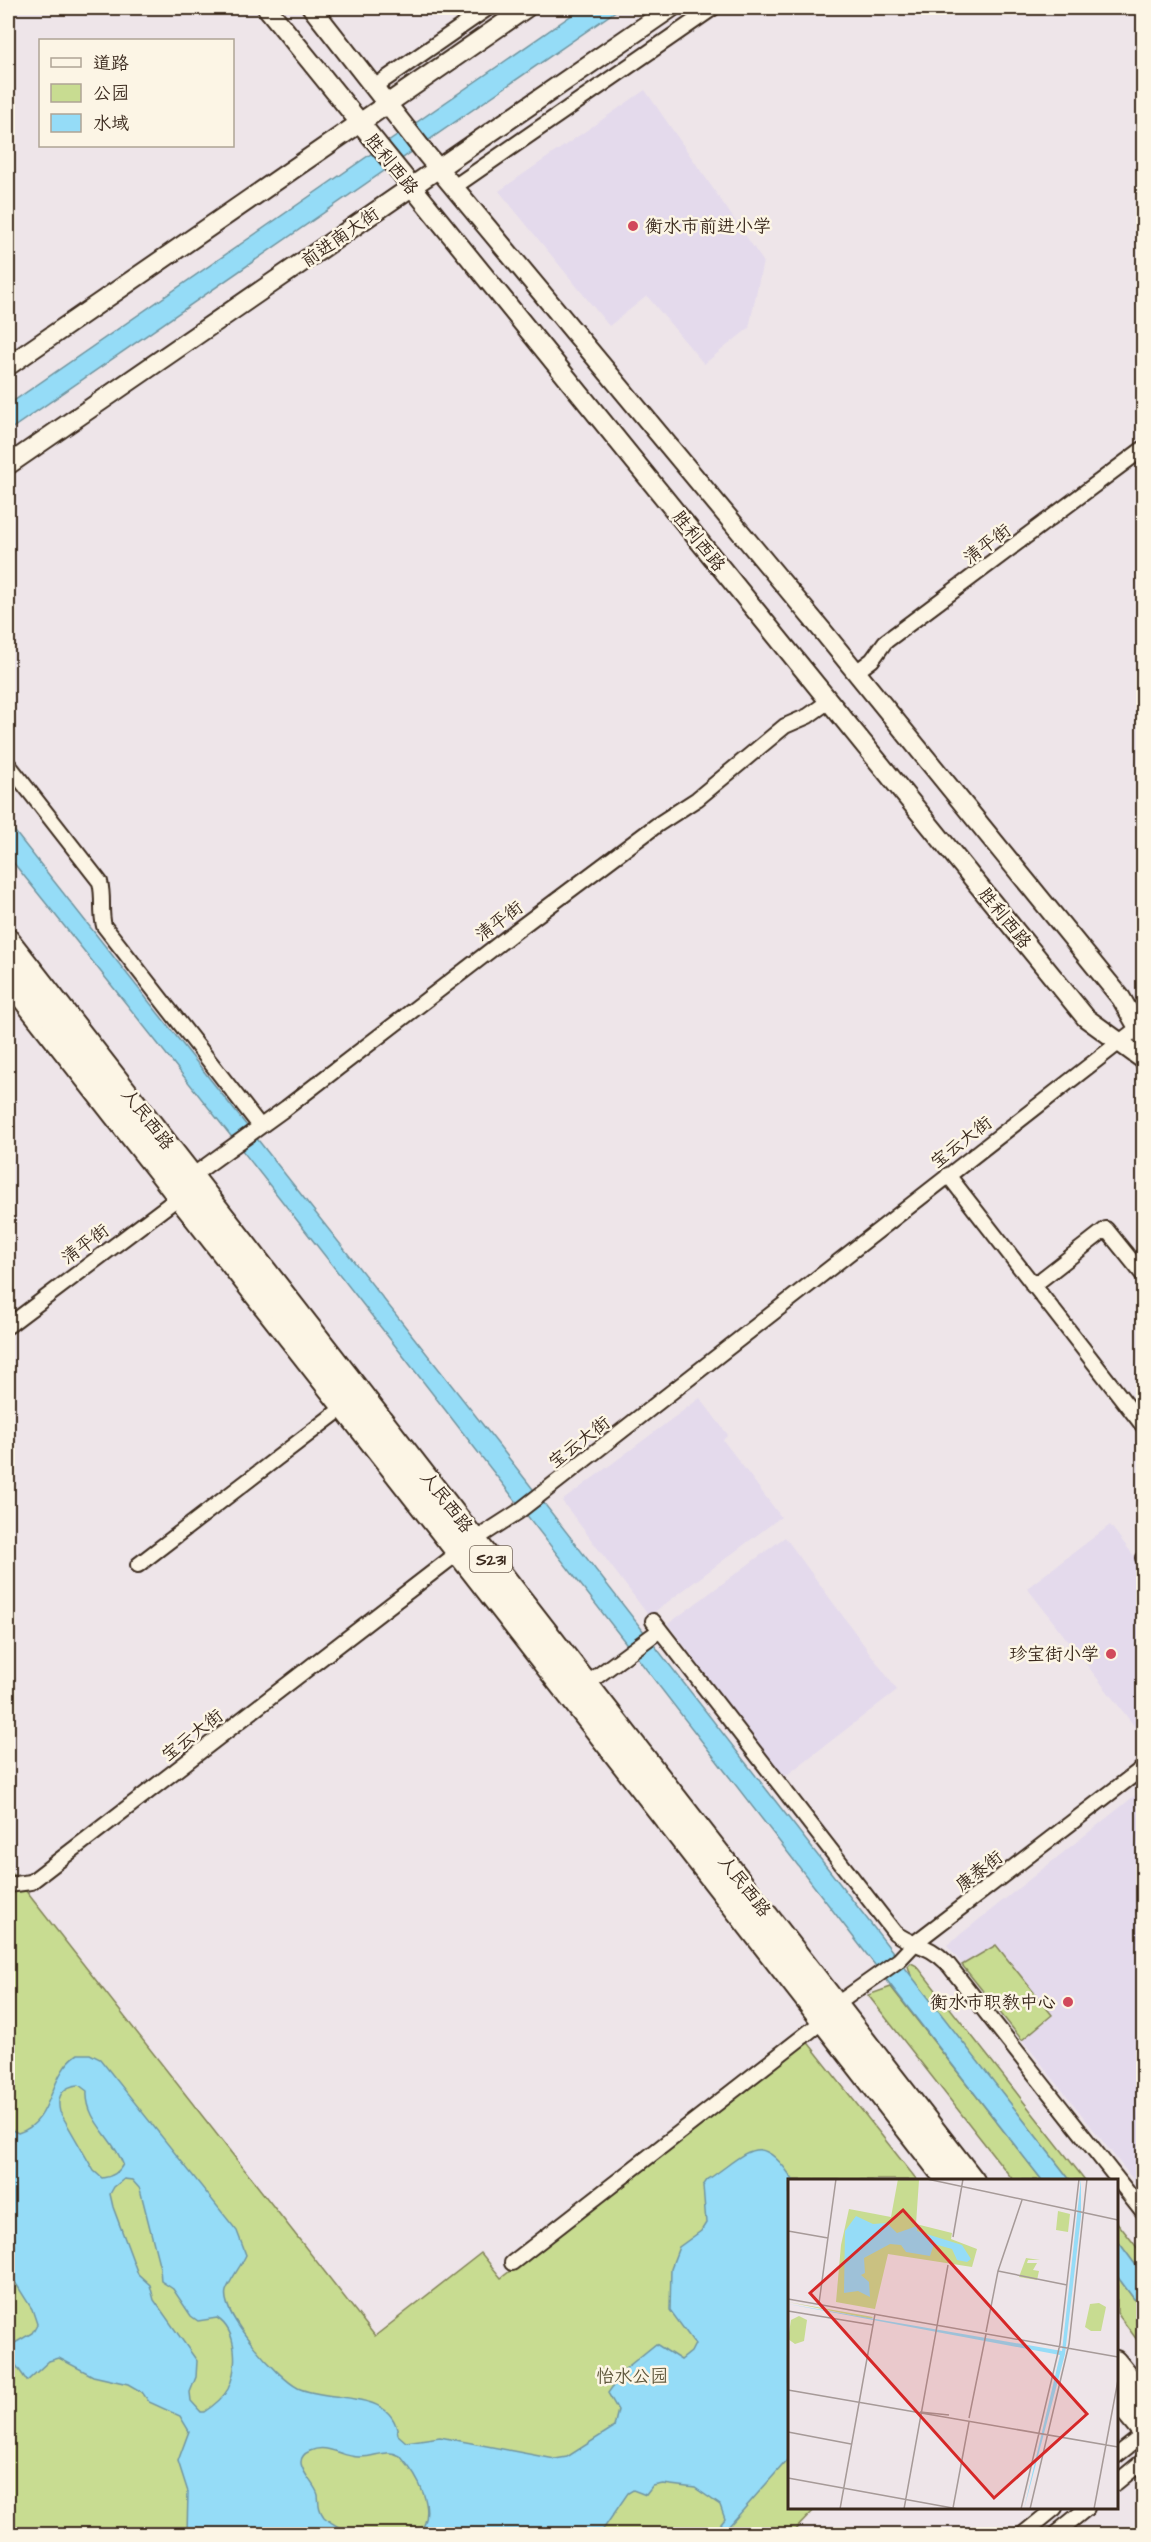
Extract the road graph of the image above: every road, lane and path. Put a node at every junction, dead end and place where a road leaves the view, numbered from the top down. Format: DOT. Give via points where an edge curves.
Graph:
graph roads {
  1 [pos="267,8"];
  2 [pos="312,8"];
  3 [pos="488,8"];
  4 [pos="526,8"];
  5 [pos="671,8"];
  6 [pos="713,8"];
  7 [pos="374,87"];
  8 [pos="387,104"];
  9 [pos="359,123"];
  10 [pos="433,162"];
  11 [pos="406,182"];
  12 [pos="454,187"];
  13 [pos="8,366"];
  14 [pos="1143,448"];
  15 [pos="8,465"];
  16 [pos="856,672"];
  17 [pos="829,701"];
  18 [pos="8,764"];
  19 [pos="8,937"];
  20 [pos="8,964"];
  21 [pos="8,985"];
  22 [pos="1141,1029"];
  23 [pos="1119,1042"];
  24 [pos="1143,1060"];
  25 [pos="257,1127"];
  26 [pos="948,1175"];
  27 [pos="185,1189"];
  28 [pos="1143,1276"];
  29 [pos="1033,1286"];
  30 [pos="8,1326"];
  31 [pos="345,1406"];
  32 [pos="1143,1427"];
  33 [pos="465,1548"];
  34 [pos="138,1565"];
  35 [pos="588,1683"];
  36 [pos="1143,1767"];
  37 [pos="8,1885"];
  38 [pos="916,1942"];
  39 [pos="837,2004"];
  40 [pos="819,2024"];
  41 [pos="940,2179"];
  42 [pos="955,2179"];
  43 [pos="973,2179"];
  44 [pos="1116,2179"];
  45 [pos="1118,2181"];
  46 [pos="1143,2213"];
  47 [pos="512,2263"];
  48 [pos="1118,2363"];
  49 [pos="1118,2385"];
  50 [pos="1143,2394"];
  51 [pos="1118,2406"];
  52 [pos="1143,2416"];
  53 [pos="1143,2436"];
  54 [pos="1118,2455"];
  55 [pos="1143,2460"];
  56 [pos="1118,2481"];
  57 [pos="1054,2509"];
  58 [pos="1086,2509"];
  59 [pos="1023,2535"];
  60 [pos="1055,2535"];
  1 -- 9 [label="main road, 胜利西路"];
  2 -- 7 [label="main road, 胜利西路"];
  3 -- 7 [label="street"];
  4 -- 8 [label="main road"];
  5 -- 10 [label="main road, 前进南大街"];
  6 -- 12 [label="street"];
  7 -- 8 [label="main road, 胜利西路"];
  8 -- 9 [label="main road"];
  8 -- 10 [label="main road, 胜利西路"];
  9 -- 11 [label="main road, 胜利西路"];
  9 -- 13 [label="main road"];
  10 -- 11 [label="main road, 前进南大街"];
  10 -- 12 [label="main road, 胜利西路"];
  11 -- 15 [label="main road, 前进南大街"];
  11 -- 17 [label="main road, 胜利西路"];
  12 -- 16 [label="main road, 胜利西路"];
  14 -- 16 [label="street, 清平街" via="885,642 872,660"];
  16 -- 22 [label="main road, 胜利西路"];
  17 -- 23 [label="main road, 胜利西路" via="1086,1018"];
  17 -- 25 [label="street, 清平街" via="785,726 697,799"];
  18 -- 25 [label="street" via="100,882 104,926"];
  19 -- 27 [label="main road, 人民西路 / S231"];
  20 -- 27 [label="main road, 人民西路 / S231"];
  21 -- 27 [label="street"];
  22 -- 23 [label="street, 宝云大街"];
  23 -- 24 [label="main road, 胜利西路"];
  23 -- 26 [label="street, 宝云大街"];
  25 -- 27 [label="street, 清平街"];
  26 -- 29 [label="street"];
  26 -- 33 [label="street, 宝云大街" via="542,1494"];
  27 -- 30 [label="street, 清平街"];
  27 -- 31 [label="main road, 人民西路 / S231"];
  27 -- 33 [label="main road, 人民西路 / S231"];
  28 -- 29 [label="street" via="1106,1229"];
  29 -- 32 [label="street"];
  31 -- 33 [label="main road, 人民西路 / S231"];
  31 -- 34 [label="street"];
  33 -- 35 [label="main road, 人民西路 / S231"];
  33 -- 37 [label="street, 宝云大街" via="31,1882"];
  33 -- 40 [label="street"];
  33 -- 42 [label="main road, 人民西路 / S231"];
  35 -- 38 [label="street" via="655,1628 895,1933"];
  35 -- 39 [label="main road, 人民西路 / S231"];
  36 -- 38 [label="street, 康泰街"];
  38 -- 39 [label="street, 康泰街" via="899,1960"];
  38 -- 44 [label="street" via="934,1950 947,1963"];
  39 -- 43 [label="main road, 人民西路 / S231"];
  40 -- 41 [label="street"];
  40 -- 47 [label="street"];
  45 -- 46 [label="street"];
  48 -- 50 [label="main road"];
  49 -- 52 [label="main road"];
  51 -- 53 [label="street"];
  53 -- 54 [label="street"];
  55 -- 56 [label="street"];
  57 -- 59 [label="street"];
  58 -- 60 [label="street"];
}
